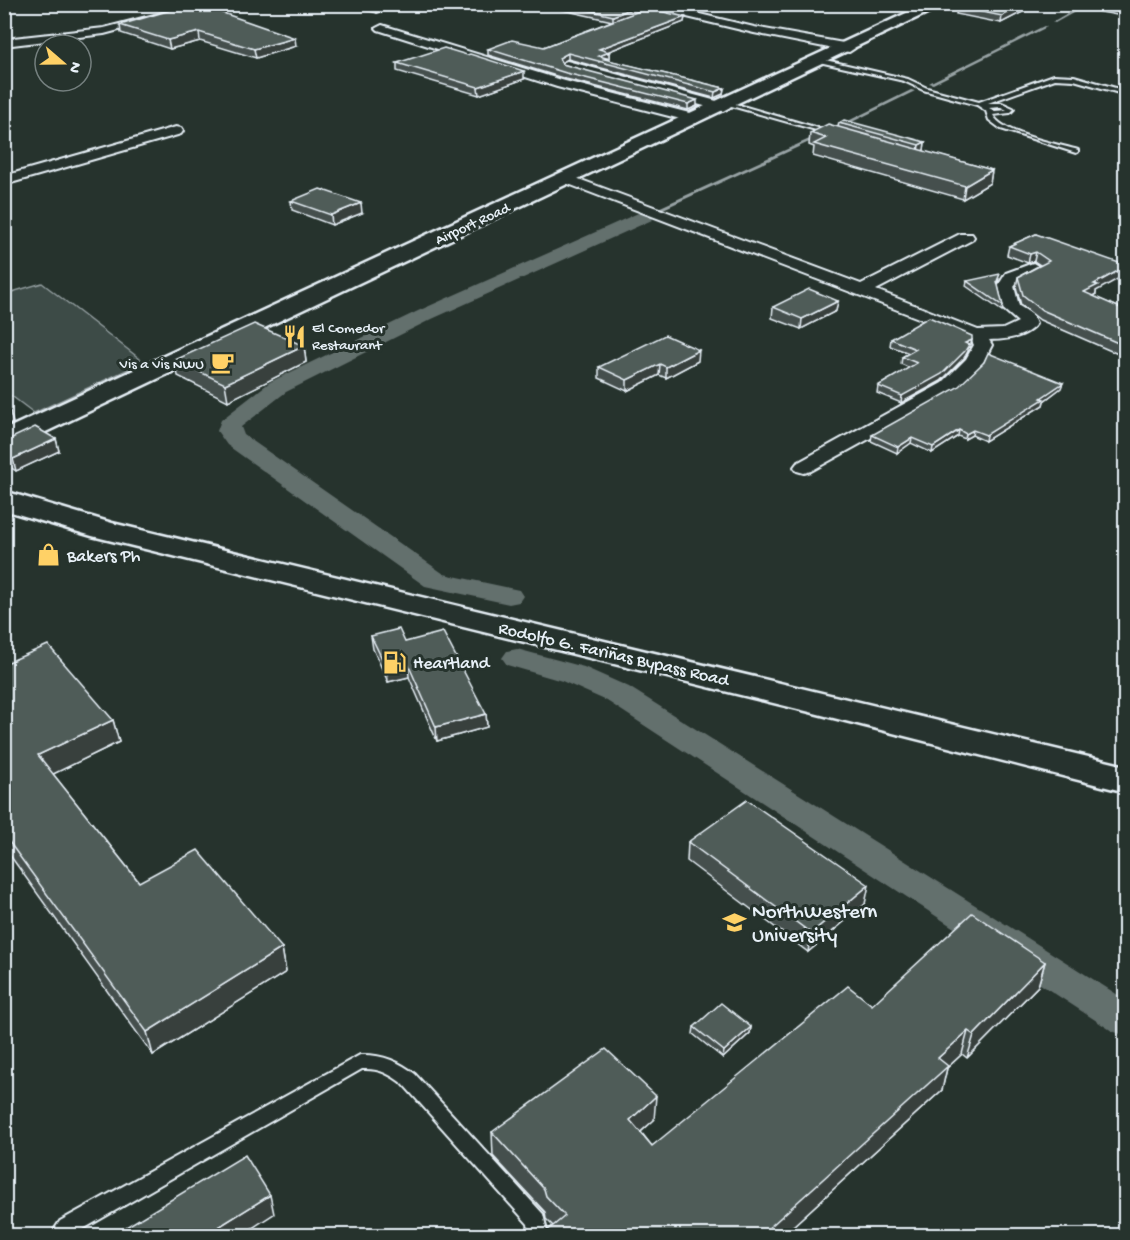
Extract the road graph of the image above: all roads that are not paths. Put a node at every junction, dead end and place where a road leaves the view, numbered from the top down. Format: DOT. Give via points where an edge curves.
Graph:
graph roads {
  1 [pos="612,4"];
  2 [pos="939,4"];
  3 [pos="205,5"];
  4 [pos="382,28"];
  5 [pos="4,43"];
  6 [pos="849,48"];
  7 [pos="821,61"];
  8 [pos="567,65"];
  9 [pos="1125,93"];
  10 [pos="726,105"];
  11 [pos="984,108"];
  12 [pos="696,119"];
  13 [pos="176,131"];
  14 [pos="840,136"];
  15 [pos="1076,151"];
  16 [pos="568,179"];
  17 [pos="4,180"];
  18 [pos="966,237"];
  19 [pos="1033,268"];
  20 [pos="862,290"];
  21 [pos="975,336"];
  22 [pos="4,441"];
  23 [pos="804,467"];
  24 [pos="4,500"];
  25 [pos="4,521"];
  26 [pos="103,530"];
  27 [pos="1125,779"];
  28 [pos="59,1236"];
  29 [pos="539,1236"];
  1 -- 6 [label="street" via="666,9"];
  2 -- 6 [label="main road, Airport Road"];
  3 -- 5 [label="street" via="104,31"];
  4 -- 12 [label="street" via="561,84"];
  6 -- 7 [label="main road, Airport Road"];
  7 -- 10 [label="main road, Airport Road"];
  7 -- 11 [label="lane" via="906,80"];
  8 -- 10 [label="street"];
  9 -- 11 [label="lane" via="1074,78 1054,77"];
  10 -- 12 [label="main road, Airport Road"];
  10 -- 14 [label="lane"];
  11 -- 15 [label="lane" via="1003,128"];
  12 -- 16 [label="main road, Airport Road"];
  13 -- 17 [label="street"];
  16 -- 20 [label="street"];
  16 -- 22 [label="main road, Airport Road"];
  18 -- 20 [label="street"];
  19 -- 21 [label="street" via="1012,277 1006,286 1011,308 1028,324 1007,333"];
  20 -- 21 [label="street"];
  21 -- 23 [label="street" via="983,345 980,353 949,387"];
  24 -- 26 [label="main road, Rodolfo G. Fariñas Bypass Road"];
  25 -- 26 [label="main road, Rodolfo G. Fariñas Bypass Road"];
  26 -- 27 [label="main road, Rodolfo G. Fariñas Bypass Road"];
  28 -- 29 [label="lane" via="67,1227 360,1062 374,1061 397,1068 410,1079 537,1220"];
}
